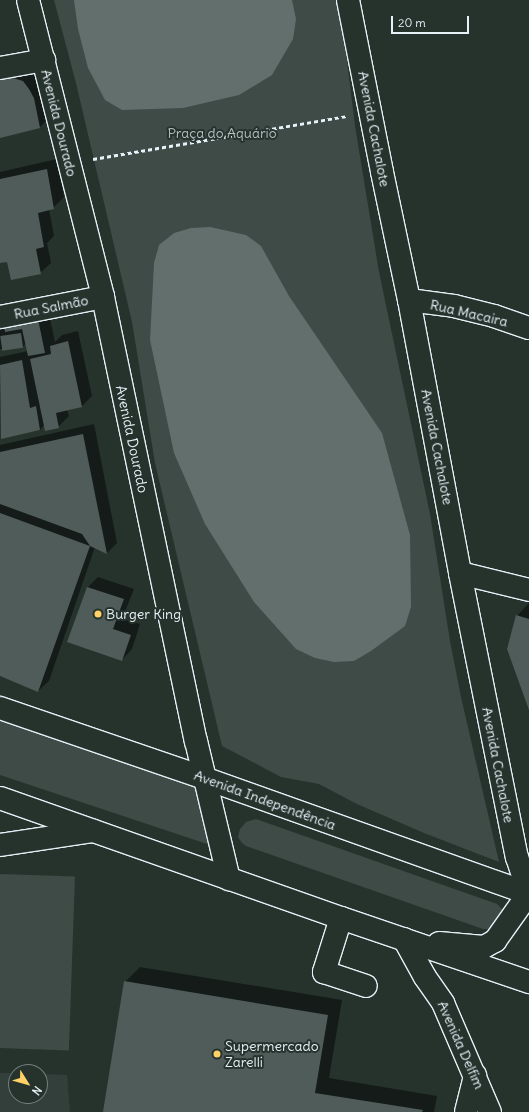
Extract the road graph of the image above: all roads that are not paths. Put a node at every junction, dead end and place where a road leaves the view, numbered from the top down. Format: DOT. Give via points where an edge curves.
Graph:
graph roads {
  1 [pos="28,0"];
  2 [pos="348,0"];
  3 [pos="44,60"];
  4 [pos="0,68"];
  5 [pos="103,297"];
  6 [pos="409,300"];
  7 [pos="0,317"];
  8 [pos="529,328"];
  9 [pos="460,573"];
  10 [pos="529,590"];
  11 [pos="0,708"];
  12 [pos="204,778"];
  13 [pos="0,798"];
  14 [pos="92,831"];
  15 [pos="0,845"];
  16 [pos="229,879"];
  17 [pos="529,894"];
  18 [pos="341,918"];
  19 [pos="404,939"];
  20 [pos="529,982"];
  21 [pos="366,986"];
  22 [pos="474,1075"];
  23 [pos="466,1112"];
  24 [pos="490,1112"];
  1 -- 3 [label="street, Avenida Dourado"];
  2 -- 6 [label="street, Avenida Cachalote"];
  3 -- 4 [label="street"];
  3 -- 5 [label="street, Avenida Dourado"];
  5 -- 7 [label="street, Rua Salmão"];
  5 -- 12 [label="street, Avenida Dourado"];
  6 -- 8 [label="street, Rua Macaira" via="454,306"];
  6 -- 9 [label="street, Avenida Cachalote"];
  9 -- 10 [label="street"];
  9 -- 17 [label="street, Avenida Cachalote" via="517,858"];
  11 -- 12 [label="street, Avenida Independência"];
  12 -- 16 [label="street, Avenida Dourado"];
  12 -- 17 [label="street, Avenida Independência"];
  13 -- 14 [label="street"];
  14 -- 15 [label="street"];
  14 -- 16 [label="street"];
  16 -- 18 [label="street"];
  17 -- 19 [label="street" via="495,941 484,947"];
  18 -- 19 [label="street"];
  18 -- 21 [label="street" via="324,972"];
  19 -- 20 [label="street"];
  19 -- 22 [label="street, Avenida Delfim" via="443,1003"];
  22 -- 23 [label="street"];
  22 -- 24 [label="street, Avenida Delfim"];
}
